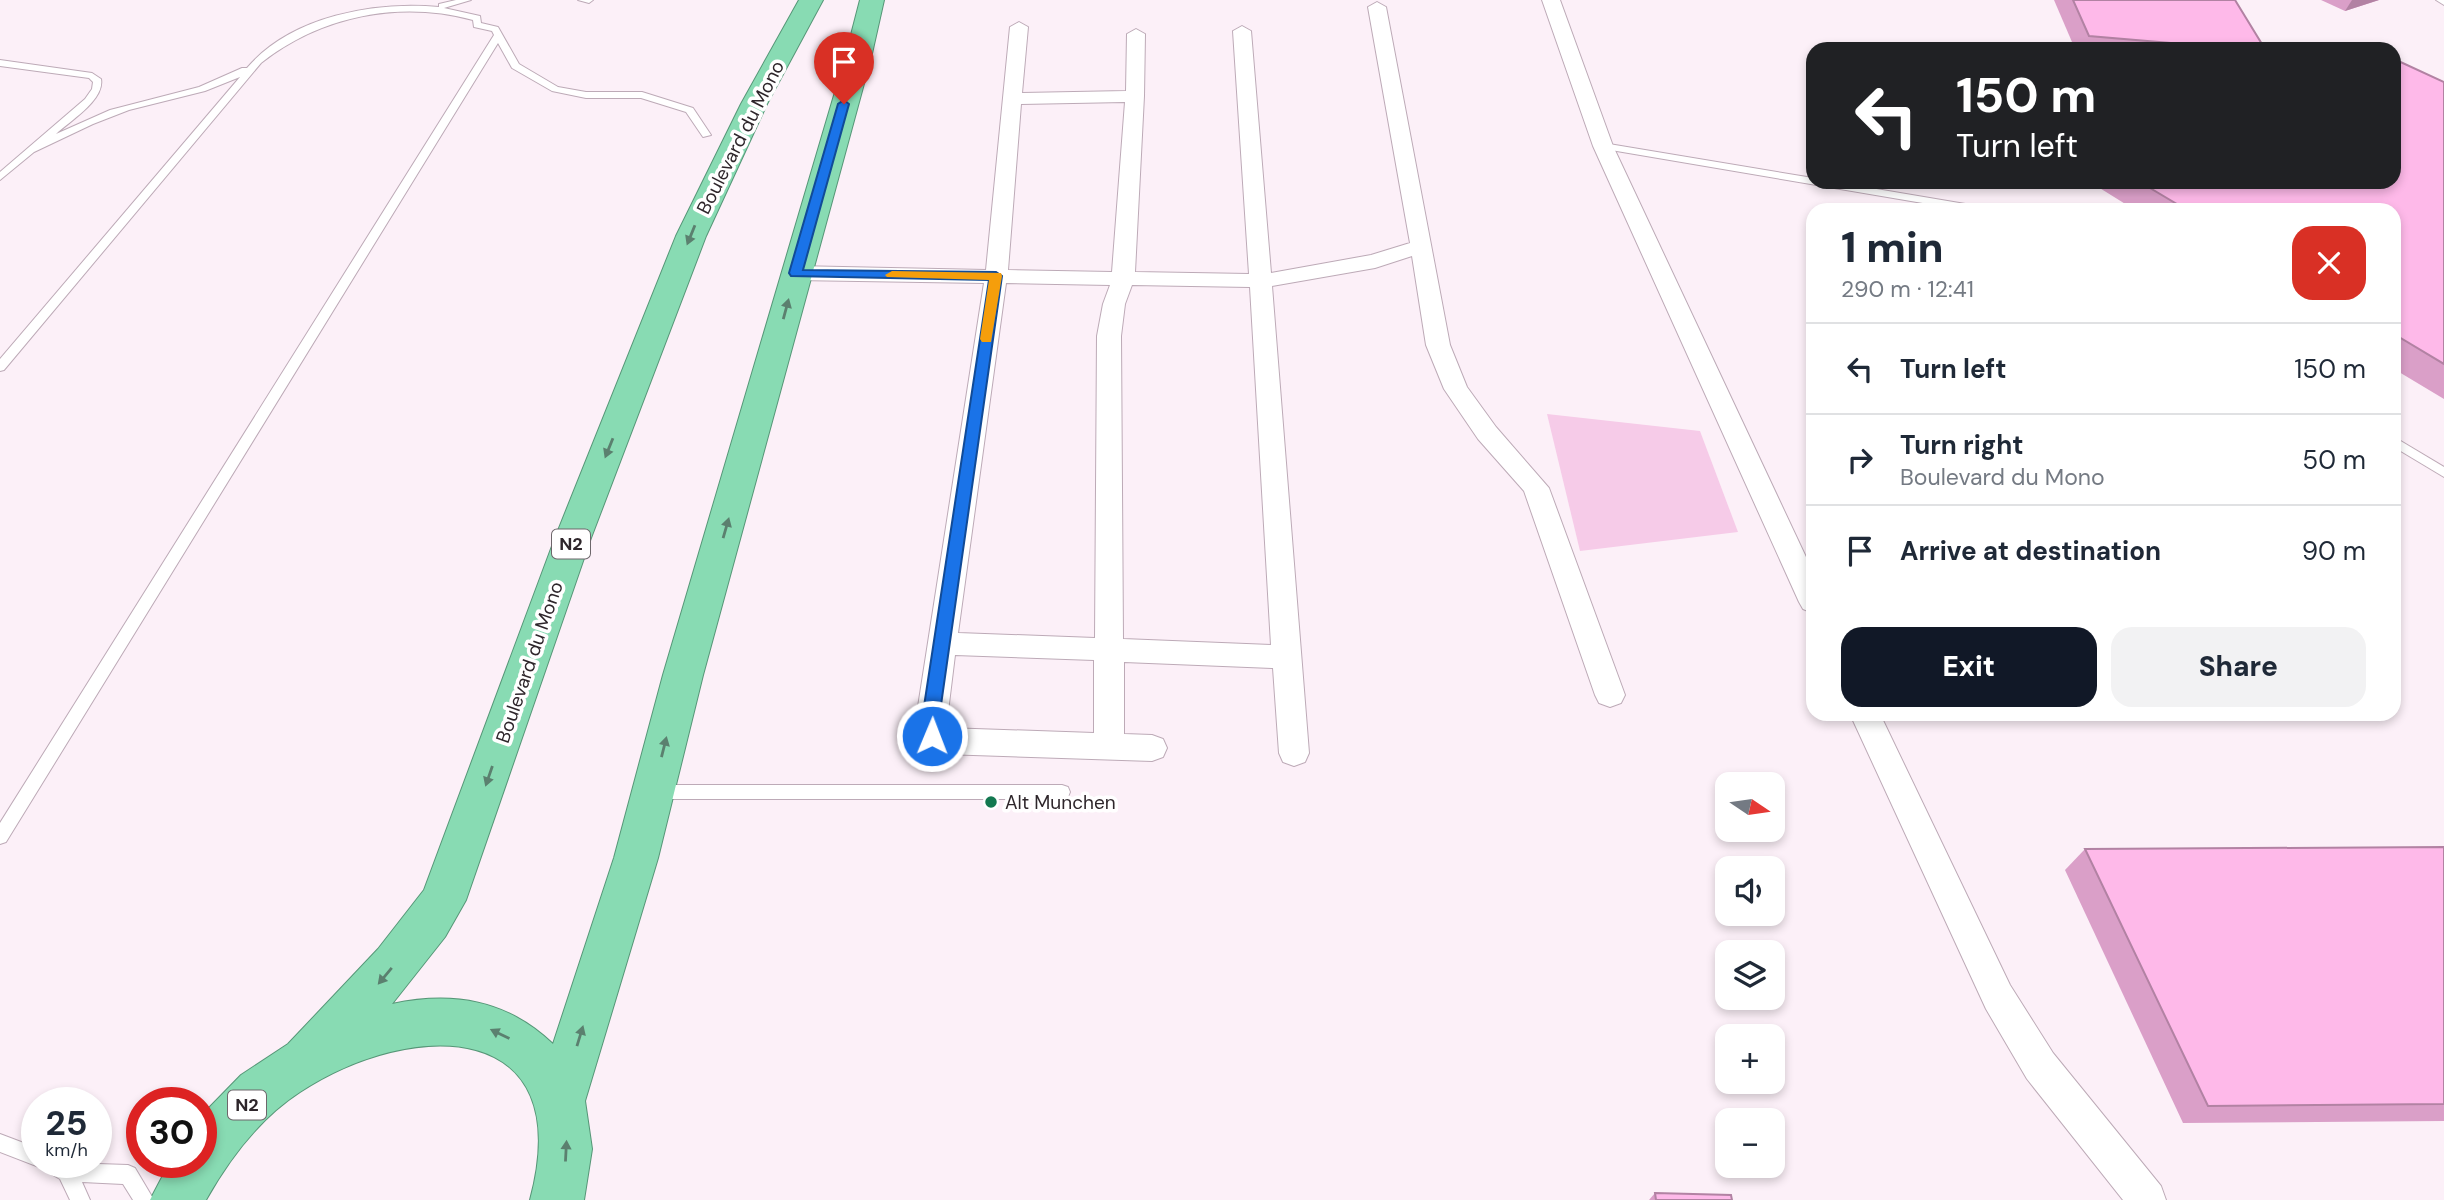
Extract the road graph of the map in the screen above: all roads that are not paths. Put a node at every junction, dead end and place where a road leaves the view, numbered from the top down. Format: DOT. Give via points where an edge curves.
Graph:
graph roads {
  1 [pos="467,0"];
  2 [pos="582,0"];
  3 [pos="589,0"];
  4 [pos="811,0"];
  5 [pos="872,0"];
  6 [pos="1551,0"];
  7 [pos="1377,7"];
  8 [pos="431,9"];
  9 [pos="1019,27"];
  10 [pos="1242,31"];
  11 [pos="1136,34"];
  12 [pos="498,36"];
  13 [pos="258,61"];
  14 [pos="0,63"];
  15 [pos="1135,96"];
  16 [pos="1011,99"];
  17 [pos="706,135"];
  18 [pos="1603,146"];
  19 [pos="32,150"];
  20 [pos="0,166"];
  21 [pos="12,167"];
  22 [pos="0,177"];
  23 [pos="1806,180"];
  24 [pos="1857,189"];
  25 [pos="1941,203"];
  26 [pos="1420,247"];
  27 [pos="795,273"];
  28 [pos="996,276"];
  29 [pos="1123,280"];
  30 [pos="1263,281"];
  31 [pos="0,367"];
  32 [pos="2401,445"];
  33 [pos="2444,473"];
  34 [pos="1806,587"];
  35 [pos="941,643"];
  36 [pos="1108,649"];
  37 [pos="1285,657"];
  38 [pos="1610,695"];
  39 [pos="1868,721"];
  40 [pos="1109,747"];
  41 [pos="1152,748"];
  42 [pos="1294,753"];
  43 [pos="653,792"];
  44 [pos="1062,792"];
  45 [pos="0,837"];
  46 [pos="303,1064"];
  47 [pos="560,1101"];
  48 [pos="217,1137"];
  49 [pos="0,1143"];
  50 [pos="21,1152"];
  51 [pos="112,1174"];
  52 [pos="70,1178"];
  53 [pos="190,1178"];
  54 [pos="80,1200"];
  55 [pos="144,1200"];
  56 [pos="177,1200"];
  57 [pos="557,1200"];
  58 [pos="2147,1200"];
  1 -- 8 [label="lane"];
  2 -- 3 [label="lane"];
  4 -- 46 [label="highway, Boulevard du Mono / N2, one-way" via="754,104 691,236 573,538 443,900 389,972"];
  5 -- 27 [label="highway, N2"];
  6 -- 18 [label="street"];
  7 -- 26 [label="street"];
  8 -- 12 [label="lane" via="477,19 477,25 495,29"];
  8 -- 13 [label="lane" via="374,12 324,24 290,38"];
  9 -- 16 [label="street"];
  10 -- 30 [label="street"];
  11 -- 15 [label="street"];
  12 -- 17 [label="lane" via="515,66 555,89 586,95 642,95 690,110"];
  12 -- 45 [label="lane"];
  13 -- 19 [label="lane" via="215,85 127,108"];
  13 -- 31 [label="lane"];
  14 -- 19 [label="lane" via="92,76 98,81 88,101"];
  15 -- 16 [label="street"];
  15 -- 29 [label="street"];
  16 -- 28 [label="street"];
  18 -- 23 [label="lane"];
  18 -- 34 [label="street"];
  19 -- 21 [label="lane"];
  20 -- 21 [label="lane"];
  21 -- 22 [label="lane"];
  24 -- 25 [label="lane"];
  26 -- 30 [label="street" via="1375,261"];
  26 -- 38 [label="street" via="1438,345 1456,389 1487,433 1536,488"];
  27 -- 28 [label="street"];
  43 -- 27 [label="highway, N2, one-way"];
  28 -- 29 [label="street"];
  28 -- 35 [label="street"];
  29 -- 30 [label="street"];
  29 -- 36 [label="street" via="1109,336"];
  30 -- 37 [label="street"];
  32 -- 33 [label="lane"];
  35 -- 36 [label="street"];
  35 -- 40 [label="street" via="932,736 943,741"];
  36 -- 37 [label="street"];
  36 -- 40 [label="street"];
  37 -- 42 [label="street"];
  39 -- 58 [label="street" via="1998,997 2040,1066"];
  40 -- 41 [label="street"];
  43 -- 44 [label="lane"];
  47 -- 43 [label="highway, N2, one-way"];
  47 -- 46 [label="highway, N2, one-way" via="533,1056 513,1040 462,1022 401,1024 336,1046"];
  46 -- 48 [label="highway, N2" via="260,1093"];
  57 -- 47 [label="highway, N2, one-way" via="567,1152"];
  49 -- 50 [label="lane"];
  51 -- 55 [label="lane" via="128,1175"];
  52 -- 54 [label="lane"];
  53 -- 56 [label="highway, N2"];
}
